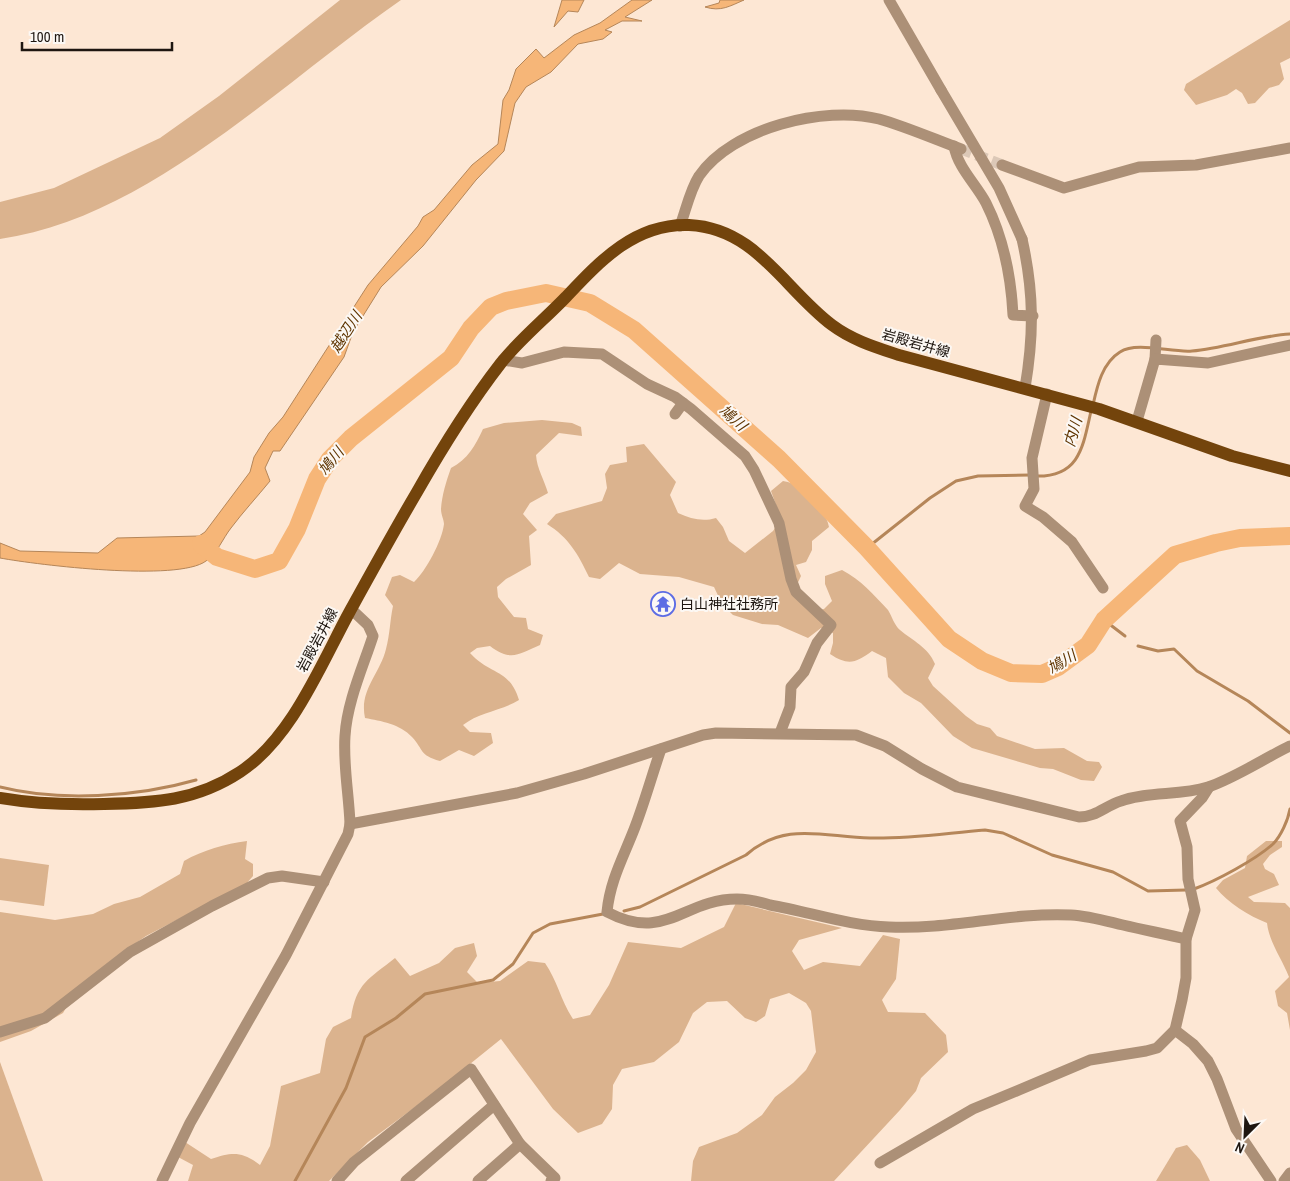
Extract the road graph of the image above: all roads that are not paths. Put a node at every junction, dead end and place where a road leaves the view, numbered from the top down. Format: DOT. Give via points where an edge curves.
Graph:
graph roads {
  1 [pos="889,0"];
  2 [pos="1290,148"];
  3 [pos="1002,165"];
  4 [pos="680,226"];
  5 [pos="1033,316"];
  6 [pos="1156,340"];
  7 [pos="1290,345"];
  8 [pos="1155,359"];
  9 [pos="503,360"];
  10 [pos="1025,388"];
  11 [pos="1047,394"];
  12 [pos="683,403"];
  13 [pos="674,414"];
  14 [pos="1137,421"];
  15 [pos="1290,471"];
  16 [pos="1104,588"];
  17 [pos="351,609"];
  18 [pos="780,733"];
  19 [pos="1290,746"];
  20 [pos="661,749"];
  21 [pos="1209,786"];
  22 [pos="0,798"];
  23 [pos="350,824"];
  24 [pos="324,882"];
  25 [pos="1186,939"];
  26 [pos="1175,1030"];
  27 [pos="0,1032"];
  28 [pos="494,1105"];
  29 [pos="520,1144"];
  30 [pos="880,1162"];
  31 [pos="1290,1173"];
  32 [pos="555,1180"];
  33 [pos="162,1181"];
  34 [pos="337,1181"];
  35 [pos="406,1181"];
  36 [pos="478,1181"];
  37 [pos="1271,1181"];
  38 [pos="1284,1181"];
  1 -- 5 [label="street, bridge" via="999,188 1022,239 1030,274"];
  2 -- 3 [label="street" via="1196,165 1139,167 1064,188"];
  4 -- 5 [label="street" via="696,182 714,158 727,148 770,126 859,116 878,119 958,148 956,159 986,203 1001,239 1011,277 1014,315"];
  4 -- 9 [label="main road, 岩殿岩井線" via="652,230 602,258"];
  4 -- 10 [label="main road, 岩殿岩井線" via="703,227 740,240 760,254 813,310 851,337 899,355"];
  5 -- 10 [label="street"];
  6 -- 8 [label="street"];
  7 -- 8 [label="street" via="1208,363"];
  8 -- 14 [label="street"];
  9 -- 12 [label="street" via="522,363 564,352 602,354"];
  9 -- 17 [label="main road, 岩殿岩井線" via="418,490"];
  10 -- 11 [label="main road, 岩殿岩井線"];
  11 -- 14 [label="main road, 岩殿岩井線"];
  11 -- 16 [label="street" via="1032,458 1034,489 1026,506 1072,542"];
  12 -- 13 [label="street"];
  12 -- 18 [label="street" via="744,456 754,470 779,523 796,592 831,625 804,672 791,686 790,708"];
  14 -- 15 [label="main road, 岩殿岩井線" via="1232,456"];
  17 -- 22 [label="main road, 岩殿岩井線" via="305,695 279,734 254,761 208,790 147,803 62,805"];
  17 -- 23 [label="street" via="368,625 373,636 345,734"];
  18 -- 20 [label="street" via="716,733"];
  18 -- 21 [label="street" via="844,733 871,739 957,786 1079,817 1089,817 1120,801"];
  19 -- 21 [label="street"];
  20 -- 23 [label="street" via="517,793"];
  20 -- 25 [label="street" via="609,898 607,912 624,920 652,924 668,921 714,901 740,899 891,928 1071,915"];
  21 -- 25 [label="street" via="1180,821 1195,910"];
  23 -- 24 [label="street"];
  24 -- 27 [label="street" via="282,876 268,878 130,952 50,1015"];
  24 -- 33 [label="street" via="190,1123"];
  25 -- 26 [label="street" via="1186,978"];
  26 -- 30 [label="street" via="1157,1048 1090,1060 973,1109"];
  26 -- 37 [label="street" via="1208,1061 1236,1129"];
  28 -- 29 [label="street"];
  28 -- 34 [label="street" via="471,1069 354,1162"];
  28 -- 35 [label="street"];
  29 -- 32 [label="street"];
  29 -- 36 [label="street"];
  31 -- 38 [label="street"];
}
